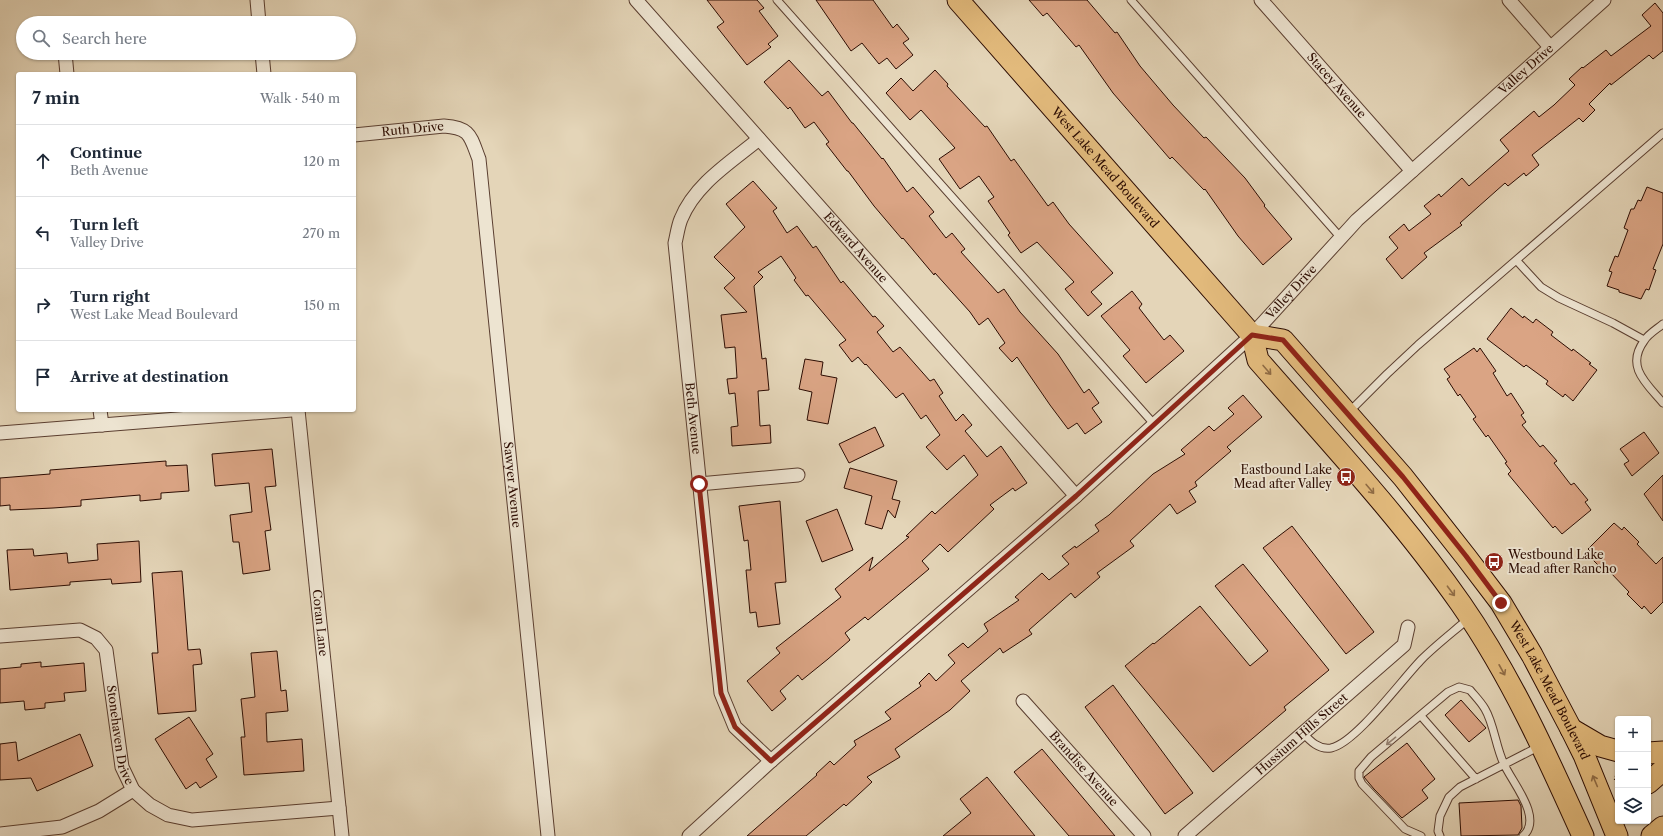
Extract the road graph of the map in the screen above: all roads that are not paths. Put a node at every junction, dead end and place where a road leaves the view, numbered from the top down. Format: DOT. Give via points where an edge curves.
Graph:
graph roads {
  1 [pos="257,0"];
  2 [pos="636,0"];
  3 [pos="777,0"];
  4 [pos="958,0"];
  5 [pos="1131,0"];
  6 [pos="1261,0"];
  7 [pos="1508,0"];
  8 [pos="1604,0"];
  9 [pos="258,16"];
  10 [pos="1550,47"];
  11 [pos="66,60"];
  12 [pos="263,60"];
  13 [pos="67,72"];
  14 [pos="264,72"];
  15 [pos="1663,133"];
  16 [pos="356,134"];
  17 [pos="470,134"];
  18 [pos="759,139"];
  19 [pos="1412,171"];
  20 [pos="1341,238"];
  21 [pos="1517,261"];
  22 [pos="1663,324"];
  23 [pos="1252,335"];
  24 [pos="1644,340"];
  25 [pos="1663,403"];
  26 [pos="100,412"];
  27 [pos="265,412"];
  28 [pos="298,412"];
  29 [pos="1348,414"];
  30 [pos="102,424"];
  31 [pos="1154,424"];
  32 [pos="0,433"];
  33 [pos="798,475"];
  34 [pos="699,484"];
  35 [pos="1076,496"];
  36 [pos="1469,617"];
  37 [pos="1408,627"];
  38 [pos="0,636"];
  39 [pos="1023,701"];
  40 [pos="1421,716"];
  41 [pos="1571,730"];
  42 [pos="1303,733"];
  43 [pos="1542,745"];
  44 [pos="1615,750"];
  45 [pos="1663,752"];
  46 [pos="1651,753"];
  47 [pos="771,761"];
  48 [pos="1504,764"];
  49 [pos="1663,770"];
  50 [pos="1476,779"];
  51 [pos="1651,780"];
  52 [pos="133,790"];
  53 [pos="339,808"];
  54 [pos="1614,813"];
  55 [pos="1663,826"];
  56 [pos="0,834"];
  57 [pos="342,836"];
  58 [pos="548,836"];
  59 [pos="689,836"];
  60 [pos="1144,836"];
  61 [pos="1185,836"];
  62 [pos="1421,836"];
  63 [pos="1440,836"];
  64 [pos="1523,836"];
  65 [pos="1583,836"];
  66 [pos="1589,836"];
  67 [pos="1617,836"];
  68 [pos="1652,836"];
  1 -- 9 [label="street"];
  2 -- 18 [label="street, Edward Avenue"];
  3 -- 31 [label="lane"];
  4 -- 23 [label="main road, West Lake Mead Boulevard"];
  5 -- 20 [label="lane"];
  6 -- 19 [label="street, Stacey Avenue"];
  7 -- 10 [label="street"];
  8 -- 10 [label="street, Valley Drive"];
  10 -- 19 [label="street, Valley Drive"];
  11 -- 13 [label="street"];
  12 -- 14 [label="street"];
  15 -- 21 [label="lane"];
  16 -- 17 [label="street, Ruth Drive" via="444,126 457,127"];
  17 -- 58 [label="street, Sawyer Avenue" via="479,158"];
  18 -- 34 [label="street, Beth Avenue" via="708,181 693,198 681,219 675,243"];
  18 -- 35 [label="street, Edward Avenue"];
  19 -- 20 [label="street, Valley Drive" via="1357,220"];
  20 -- 23 [label="street, Valley Drive"];
  21 -- 24 [label="lane" via="1541,287"];
  21 -- 29 [label="lane" via="1418,346"];
  22 -- 24 [label="lane"];
  23 -- 29 [label="main road, West Lake Mead Boulevard" via="1283,340"];
  23 -- 31 [label="street, Valley Drive"];
  23 -- 36 [label="main road, West Lake Mead Boulevard, one-way" via="1258,360 1396,520"];
  24 -- 25 [label="lane" via="1637,355 1637,369"];
  26 -- 30 [label="street"];
  27 -- 30 [label="street"];
  28 -- 53 [label="street, Coran Lane"];
  29 -- 41 [label="main road, West Lake Mead Boulevard" via="1403,477 1501,603 1532,655"];
  30 -- 32 [label="street"];
  31 -- 35 [label="street, Valley Drive"];
  33 -- 34 [label="street"];
  34 -- 47 [label="street, Beth Avenue" via="721,693 735,727"];
  35 -- 47 [label="street, Valley Drive"];
  36 -- 42 [label="lane" via="1422,659 1375,713 1344,742 1331,748 1319,747 1310,742"];
  36 -- 43 [label="main road, West Lake Mead Boulevard, one-way" via="1494,656"];
  37 -- 42 [label="street, Hussium Hills Street" via="1404,645"];
  38 -- 52 [label="street, Stonehaven Drive" via="80,630 96,638 106,650 122,767"];
  39 -- 60 [label="street, Brandise Avenue"];
  40 -- 48 [label="lane" via="1448,692 1460,687 1470,690 1486,710"];
  40 -- 50 [label="lane"];
  40 -- 62 [label="lane, one-way" via="1371,757 1359,772 1362,784 1405,829"];
  41 -- 44 [label="main road" via="1600,746"];
  54 -- 41 [label="main road, West Lake Mead Boulevard, one-way"];
  42 -- 61 [label="street, Hussium Hills Street"];
  43 -- 48 [label="lane"];
  43 -- 65 [label="main road, West Lake Mead Boulevard"];
  45 -- 46 [label="main road"];
  47 -- 59 [label="street, Valley Drive"];
  48 -- 50 [label="lane"];
  48 -- 64 [label="lane" via="1526,801 1529,826"];
  49 -- 51 [label="main road"];
  50 -- 63 [label="lane" via="1460,787 1449,797 1440,816"];
  52 -- 53 [label="street, Stonehaven Drive" via="150,805 168,815 192,820"];
  52 -- 56 [label="street" via="99,811 62,827"];
  53 -- 57 [label="street, Coran Lane"];
  54 -- 66 [label="main road"];
  54 -- 67 [label="main road, West Lake Mead Boulevard"];
  55 -- 68 [label="main road"];
}
